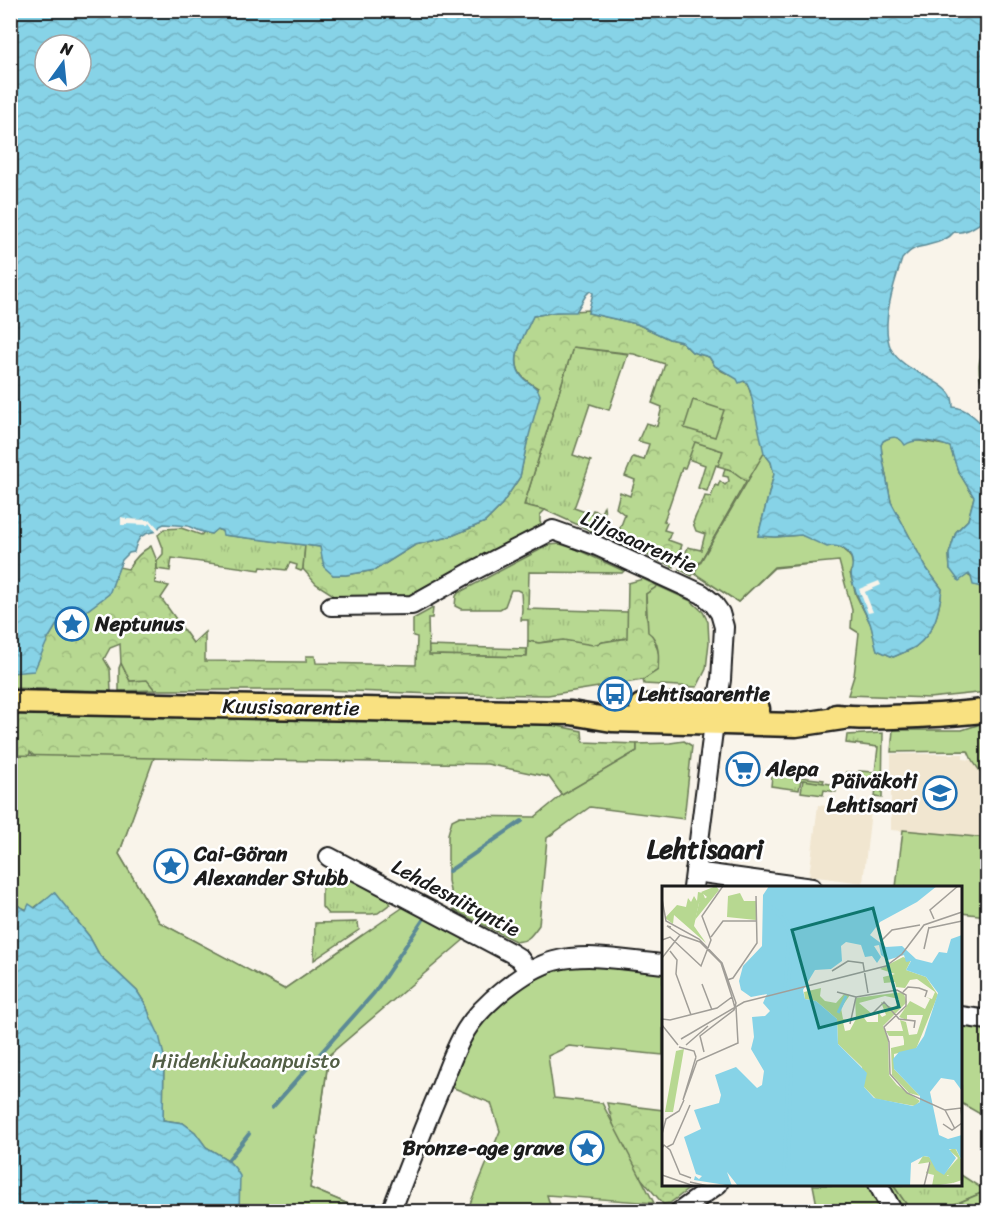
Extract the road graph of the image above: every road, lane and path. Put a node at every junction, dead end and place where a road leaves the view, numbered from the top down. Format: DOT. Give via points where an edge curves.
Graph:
graph roads {
  1 [pos="331,606"];
  2 [pos="10,702"];
  3 [pos="987,710"];
  4 [pos="715,715"];
  5 [pos="329,857"];
  6 [pos="694,880"];
  7 [pos="782,886"];
  8 [pos="662,964"];
  9 [pos="529,972"];
  10 [pos="962,1016"];
  11 [pos="987,1020"];
  12 [pos="717,1186"];
  13 [pos="879,1186"];
  14 [pos="391,1212"];
  15 [pos="679,1212"];
  16 [pos="893,1212"];
  1 -- 4 [label="street, Liljasaarentie" via="412,605 553,530 562,532 702,594 713,603 724,627"];
  2 -- 4 [label="main road, Kuusisaarentie" via="571,713 612,720"];
  3 -- 4 [label="main road, Kuusisaarentie" via="887,717 796,711"];
  4 -- 6 [label="street"];
  5 -- 9 [label="street, Lehdesniityntie" via="511,952"];
  6 -- 7 [label="street"];
  8 -- 9 [label="street" via="577,957 553,961"];
  9 -- 14 [label="street" via="498,994 466,1030"];
  10 -- 11 [label="street"];
  12 -- 15 [label="street"];
  13 -- 16 [label="street"];
}
